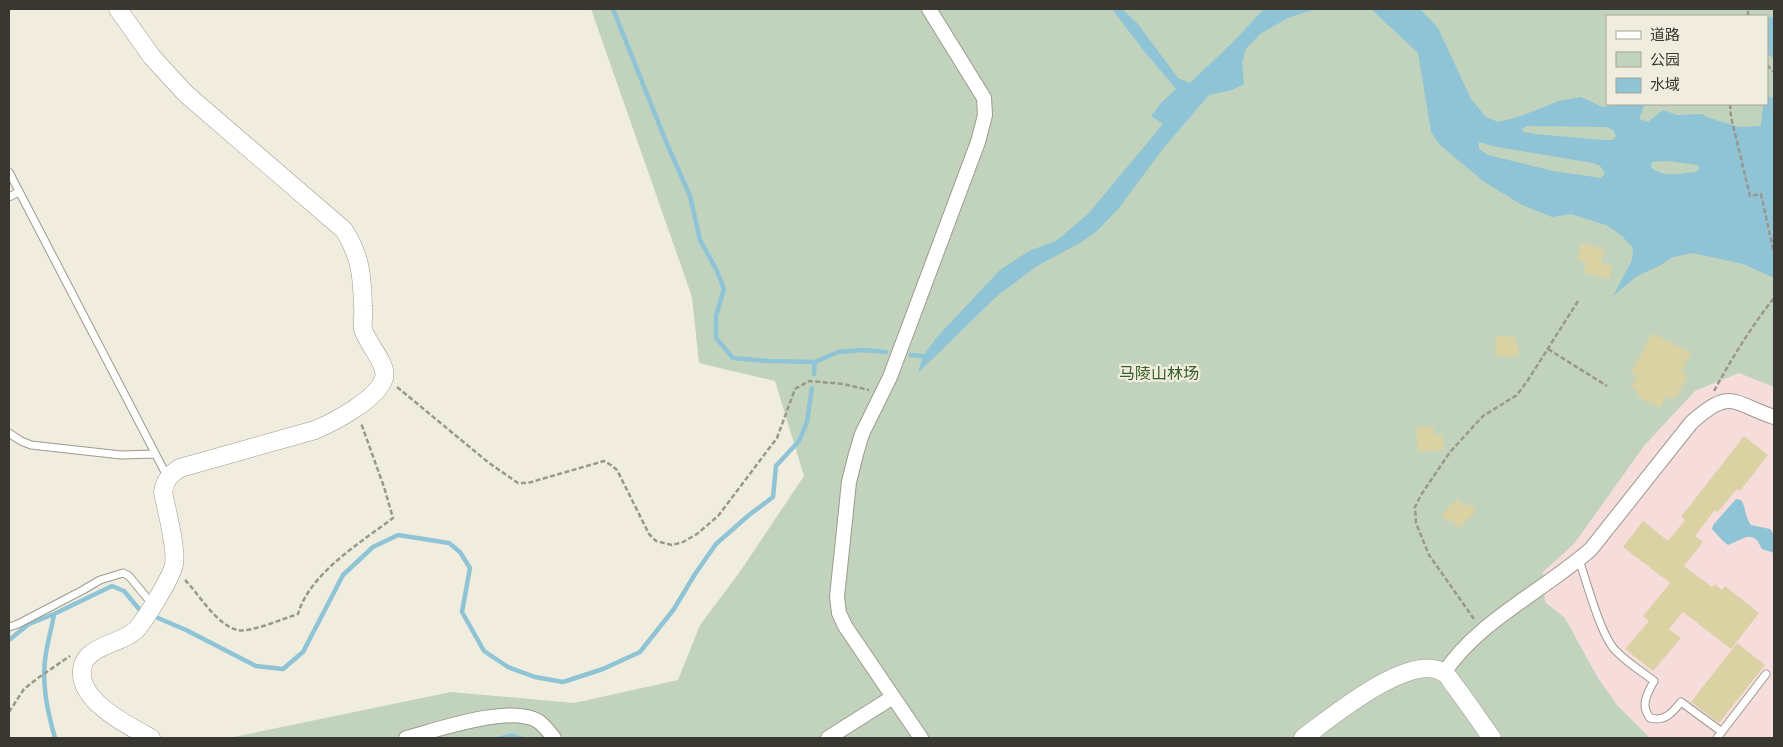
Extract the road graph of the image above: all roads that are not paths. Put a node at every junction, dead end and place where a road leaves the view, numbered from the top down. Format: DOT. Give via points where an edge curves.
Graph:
graph roads {
  1 [pos="118,9"];
  2 [pos="929,9"];
  3 [pos="9,172"];
  4 [pos="19,192"];
  5 [pos="9,197"];
  6 [pos="1774,417"];
  7 [pos="9,433"];
  8 [pos="155,454"];
  9 [pos="168,478"];
  10 [pos="1579,560"];
  11 [pos="152,605"];
  12 [pos="9,627"];
  13 [pos="1444,673"];
  14 [pos="1766,674"];
  15 [pos="893,697"];
  16 [pos="1719,735"];
  17 [pos="150,738"];
  18 [pos="406,738"];
  19 [pos="554,738"];
  20 [pos="828,738"];
  21 [pos="922,738"];
  22 [pos="1303,738"];
  23 [pos="1492,738"];
  1 -- 9 [label="street" via="152,57 186,94 344,230 354,246 362,275 363,329 385,376 380,386 332,423 180,468"];
  2 -- 15 [label="street" via="984,98 985,115 978,142 890,377 862,434 848,482 838,614"];
  3 -- 4 [label="lane"];
  4 -- 5 [label="lane"];
  4 -- 8 [label="lane"];
  6 -- 10 [label="street" via="1736,401 1724,401 1703,412"];
  7 -- 8 [label="lane" via="31,445 121,455"];
  8 -- 9 [label="lane"];
  9 -- 11 [label="street" via="164,492 174,562 170,578"];
  10 -- 13 [label="street" via="1482,631 1456,655"];
  10 -- 16 [label="lane" via="1610,643 1616,652 1654,681 1644,703 1645,712 1650,718 1665,718 1681,702"];
  11 -- 12 [label="lane" via="123,573 100,580"];
  11 -- 17 [label="street" via="136,630 92,653 83,662 81,675 94,701"];
  13 -- 22 [label="street" via="1427,668 1404,673 1375,686"];
  13 -- 23 [label="street"];
  14 -- 16 [label="lane"];
  15 -- 20 [label="street"];
  15 -- 21 [label="street"];
  18 -- 19 [label="street" via="490,716 525,717 539,722"];
}
